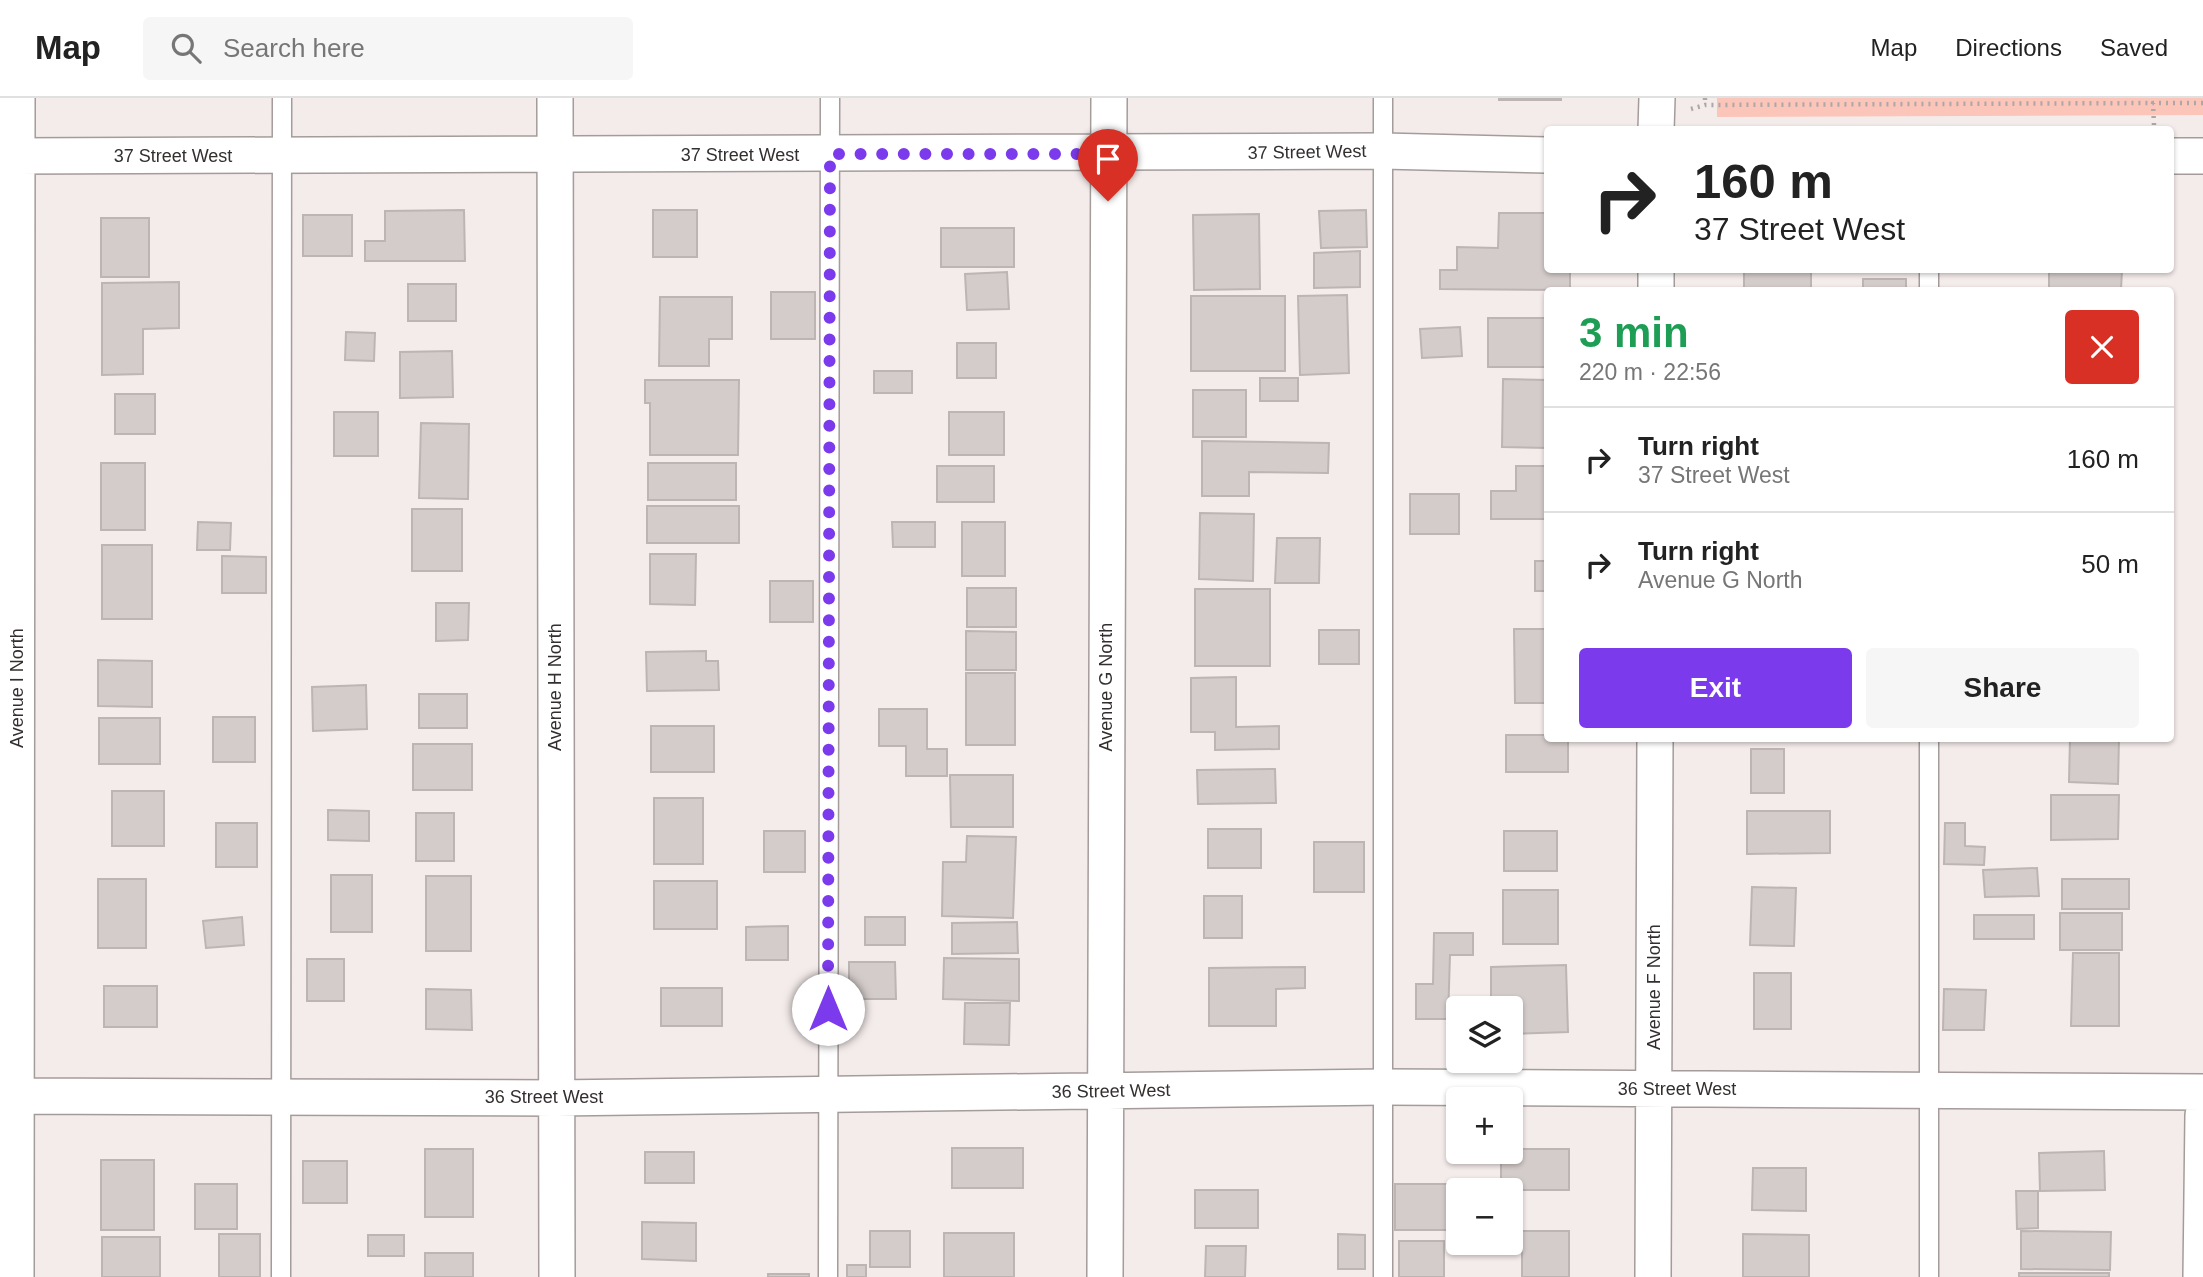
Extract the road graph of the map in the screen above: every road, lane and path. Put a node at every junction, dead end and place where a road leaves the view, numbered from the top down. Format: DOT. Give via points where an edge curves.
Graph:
graph roads {
  1 [pos="17,98"];
  2 [pos="282,98"];
  3 [pos="555,98"];
  4 [pos="830,98"];
  5 [pos="1109,98"];
  6 [pos="1383,98"];
  7 [pos="1705,98"];
  8 [pos="1747,98"];
  9 [pos="2202,101"];
  10 [pos="2153,103"];
  11 [pos="1705,105"];
  12 [pos="1753,105"];
  13 [pos="1657,116"];
  14 [pos="2154,126"];
  15 [pos="1384,151"];
  16 [pos="830,154"];
  17 [pos="1109,154"];
  18 [pos="554,155"];
  19 [pos="1544,155"];
  20 [pos="16,156"];
  21 [pos="282,156"];
  22 [pos="2174,156"];
  23 [pos="2203,156"];
  24 [pos="1655,742"];
  25 [pos="1928,742"];
  26 [pos="9,922"];
  27 [pos="1384,1087"];
  28 [pos="1654,1089"];
  29 [pos="1928,1089"];
  30 [pos="1105,1091"];
  31 [pos="2203,1092"];
  32 [pos="828,1094"];
  33 [pos="18,1096"];
  34 [pos="282,1096"];
  35 [pos="556,1098"];
  36 [pos="2203,1115"];
  37 [pos="16,1277"];
  38 [pos="281,1277"];
  39 [pos="556,1277"];
  40 [pos="828,1277"];
  41 [pos="1105,1277"];
  42 [pos="1383,1277"];
  43 [pos="1653,1277"];
  44 [pos="1929,1277"];
  45 [pos="2202,1277"];
  1 -- 20 [label="street, Avenue I North"];
  2 -- 21 [label="lane"];
  3 -- 18 [label="street, Avenue H North"];
  4 -- 16 [label="lane"];
  5 -- 17 [label="street, Avenue G North"];
  6 -- 15 [label="lane"];
  7 -- 11 [label="path"];
  8 -- 12 [label="path"];
  9 -- 10 [label="path"];
  10 -- 12 [label="path"];
  10 -- 14 [label="path"];
  11 -- 12 [label="path"];
  11 -- 13 [label="path"];
  15 -- 17 [label="street, 37 Street West"];
  15 -- 19 [label="street, 37 Street West"];
  15 -- 27 [label="lane"];
  16 -- 17 [label="street, 37 Street West"];
  16 -- 18 [label="street, 37 Street West"];
  16 -- 32 [label="lane"];
  17 -- 30 [label="street, Avenue G North"];
  18 -- 21 [label="street, 37 Street West"];
  18 -- 35 [label="street, Avenue H North"];
  20 -- 21 [label="street, 37 Street West"];
  20 -- 26 [label="street, Avenue I North"];
  21 -- 34 [label="lane"];
  22 -- 23 [label="street"];
  24 -- 28 [label="street, Avenue F North"];
  25 -- 29 [label="lane"];
  26 -- 33 [label="street, Avenue I North"];
  27 -- 28 [label="street, 36 Street West"];
  27 -- 30 [label="street, 36 Street West"];
  27 -- 42 [label="lane"];
  28 -- 29 [label="street, 36 Street West"];
  28 -- 43 [label="street, Avenue F North"];
  29 -- 31 [label="street, 36 Street West"];
  29 -- 44 [label="lane"];
  30 -- 32 [label="street, 36 Street West"];
  30 -- 41 [label="street, Avenue G North"];
  32 -- 35 [label="street, 36 Street West"];
  32 -- 40 [label="lane"];
  33 -- 34 [label="street, 36 Street West"];
  33 -- 37 [label="street, Avenue I North"];
  34 -- 35 [label="street, 36 Street West"];
  34 -- 38 [label="lane"];
  35 -- 39 [label="street, Avenue H North"];
  36 -- 45 [label="street"];
}
